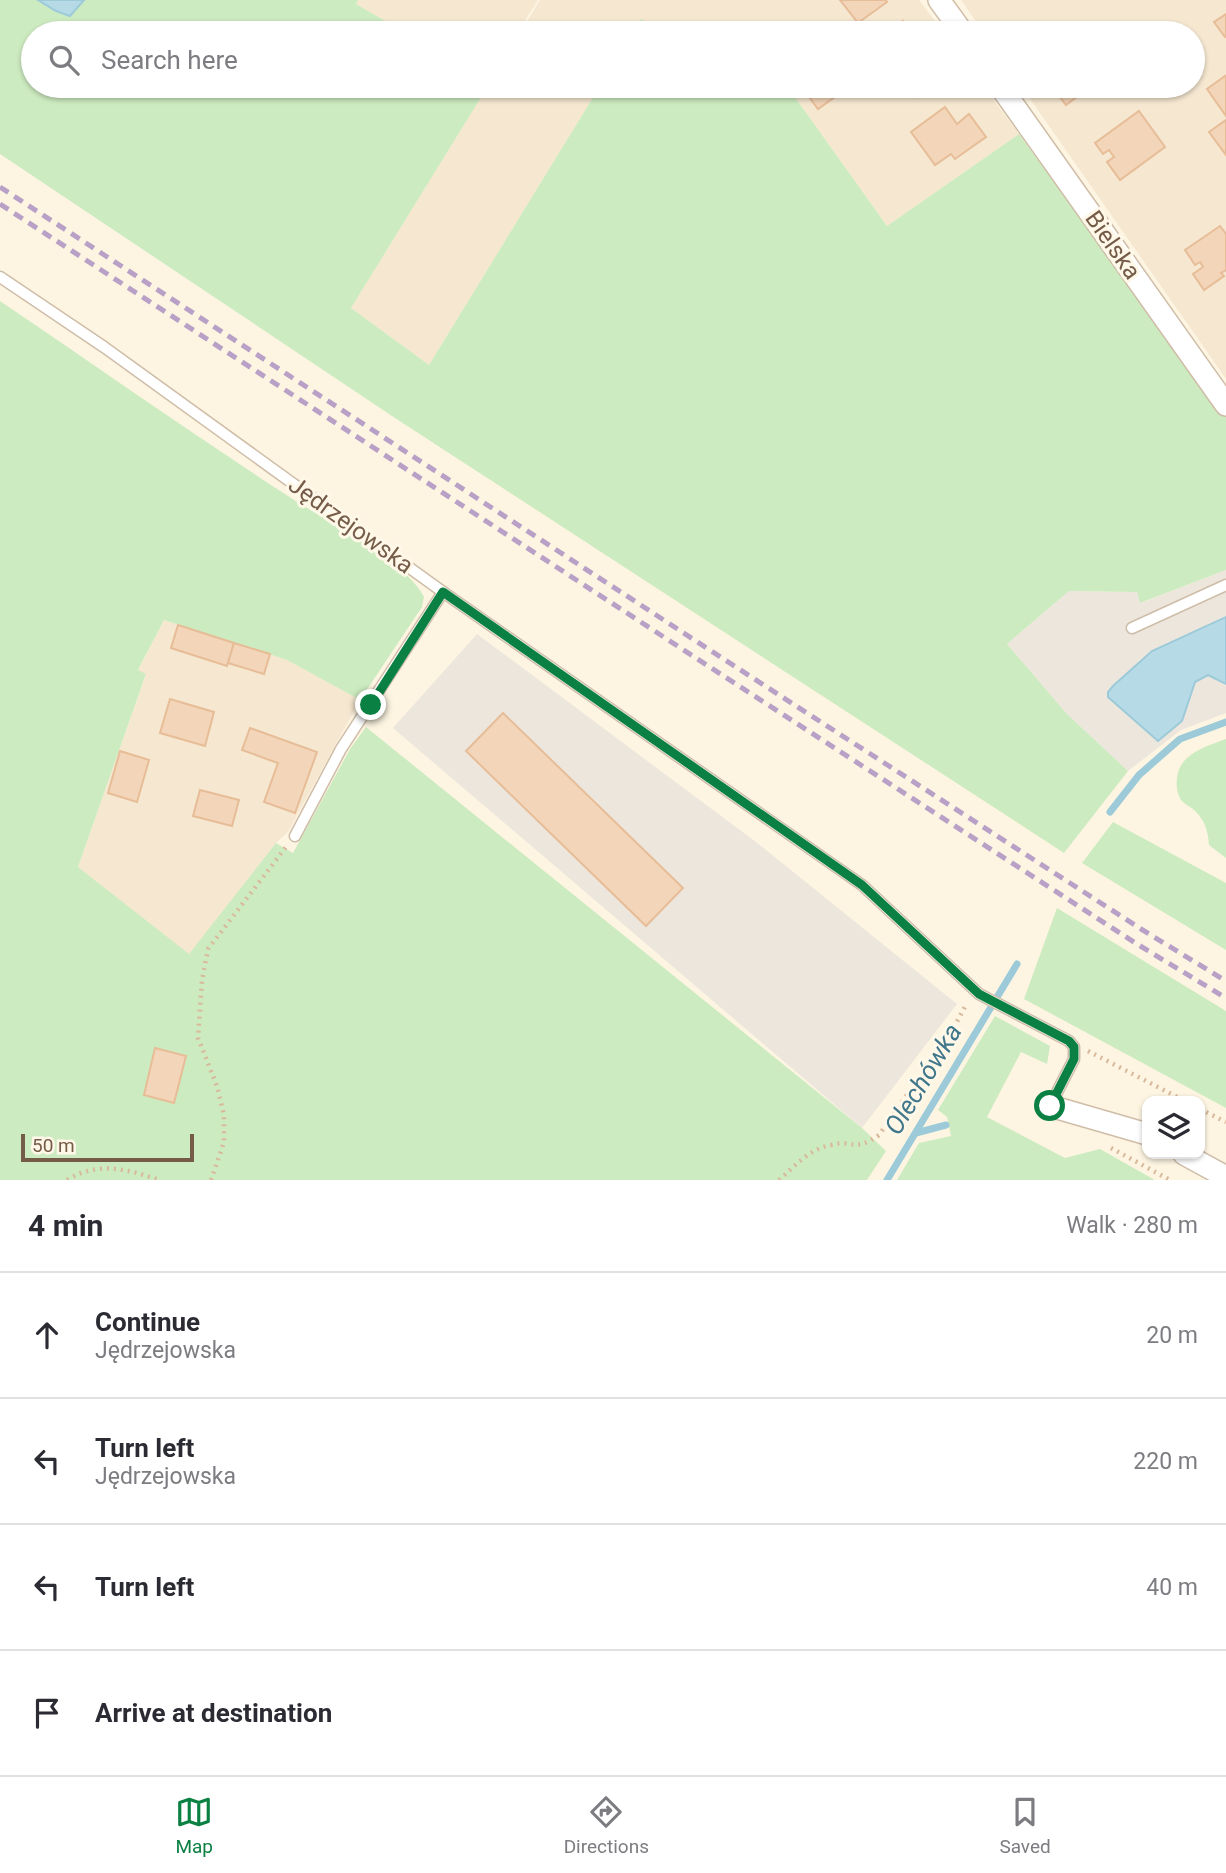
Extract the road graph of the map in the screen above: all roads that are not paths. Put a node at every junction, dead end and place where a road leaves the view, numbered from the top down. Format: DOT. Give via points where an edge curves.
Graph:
graph roads {
  1 [pos="939,0"];
  2 [pos="954,21"];
  3 [pos="1009,98"];
  4 [pos="0,277"];
  5 [pos="1226,405"];
  6 [pos="1226,586"];
  7 [pos="443,592"];
  8 [pos="1132,628"];
  9 [pos="295,836"];
  10 [pos="1050,1106"];
  11 [pos="1142,1133"];
  12 [pos="1193,1159"];
  13 [pos="1226,1177"];
  1 -- 2 [label="street"];
  3 -- 5 [label="street, Bielska"];
  4 -- 7 [label="lane, Jędrzejowska"];
  6 -- 8 [label="lane"];
  7 -- 9 [label="lane" via="341,749"];
  7 -- 10 [label="lane, Jędrzejowska" via="862,885 979,994 1069,1041 1074,1059"];
  10 -- 11 [label="street"];
  12 -- 13 [label="street"];
}
